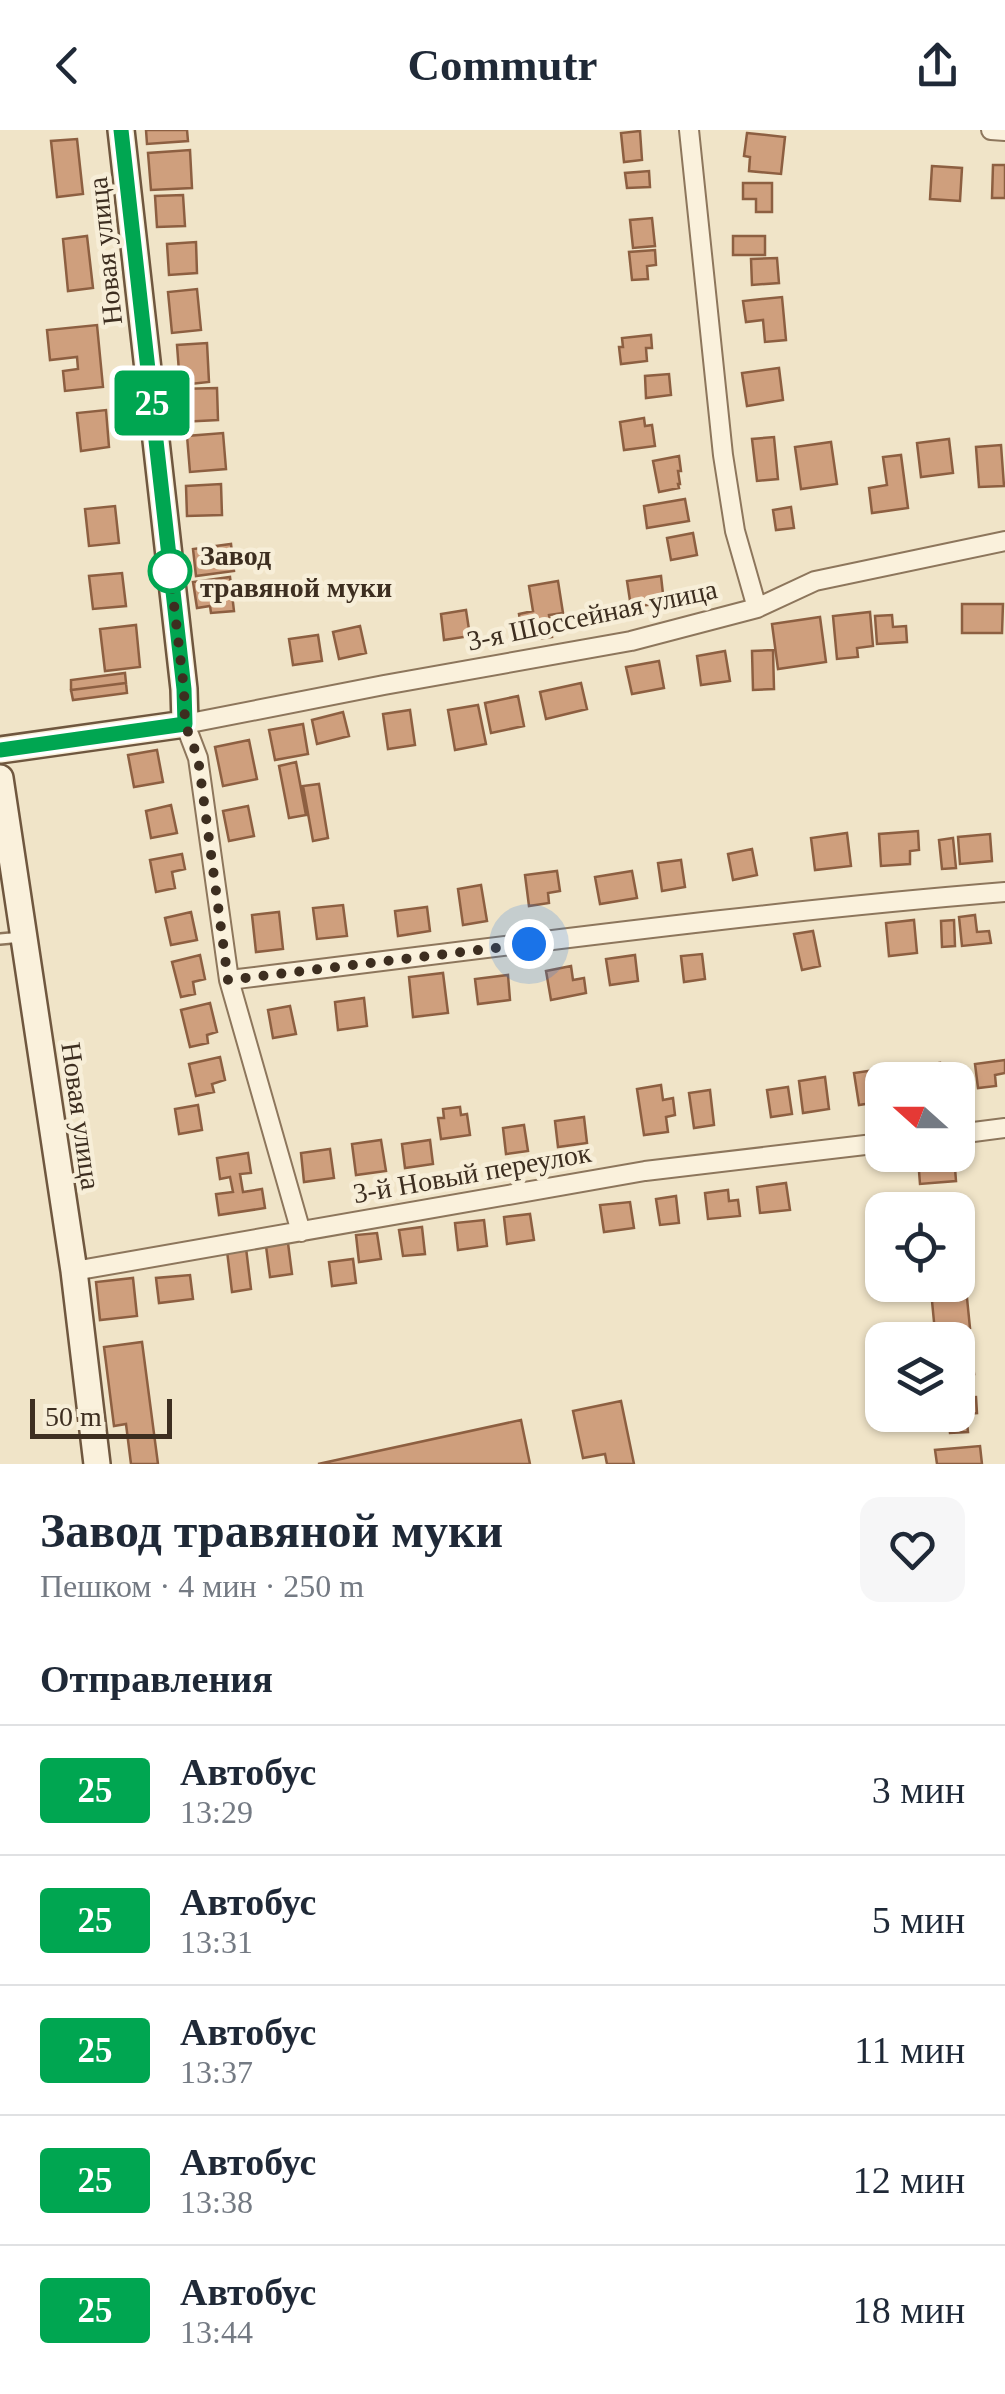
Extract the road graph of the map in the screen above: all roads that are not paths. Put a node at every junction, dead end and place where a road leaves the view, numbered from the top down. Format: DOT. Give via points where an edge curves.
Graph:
graph roads {
  1 [pos="121,130"];
  2 [pos="689,130"];
  3 [pos="991,130"];
  4 [pos="1005,131"];
  5 [pos="1005,541"];
  6 [pos="757,608"];
  7 [pos="185,724"];
  8 [pos="0,750"];
  9 [pos="0,778"];
  10 [pos="1005,892"];
  11 [pos="12,938"];
  12 [pos="228,980"];
  13 [pos="975,1134"];
  14 [pos="1004,1134"];
  15 [pos="865,1144"];
  16 [pos="301,1232"];
  17 [pos="74,1271"];
  18 [pos="97,1464"];
  1 -- 7 [label="street, Новая улица"];
  2 -- 6 [label="street" via="723,455"];
  3 -- 4 [label="street"];
  5 -- 6 [label="street, 3-я Шоссейная улица" via="815,581"];
  6 -- 7 [label="street, 3-я Шоссейная улица" via="632,641"];
  7 -- 8 [label="street"];
  7 -- 12 [label="street, Новая улица" via="198,758"];
  9 -- 11 [label="street, Новая улица"];
  10 -- 12 [label="street"];
  11 -- 17 [label="street, Новая улица"];
  12 -- 16 [label="street, Новая улица"];
  13 -- 14 [label="street"];
  15 -- 16 [label="street, 3-й Новый переулок" via="645,1171"];
  16 -- 17 [label="street, 3-й Новый переулок"];
  17 -- 18 [label="street, Новая улица"];
}
